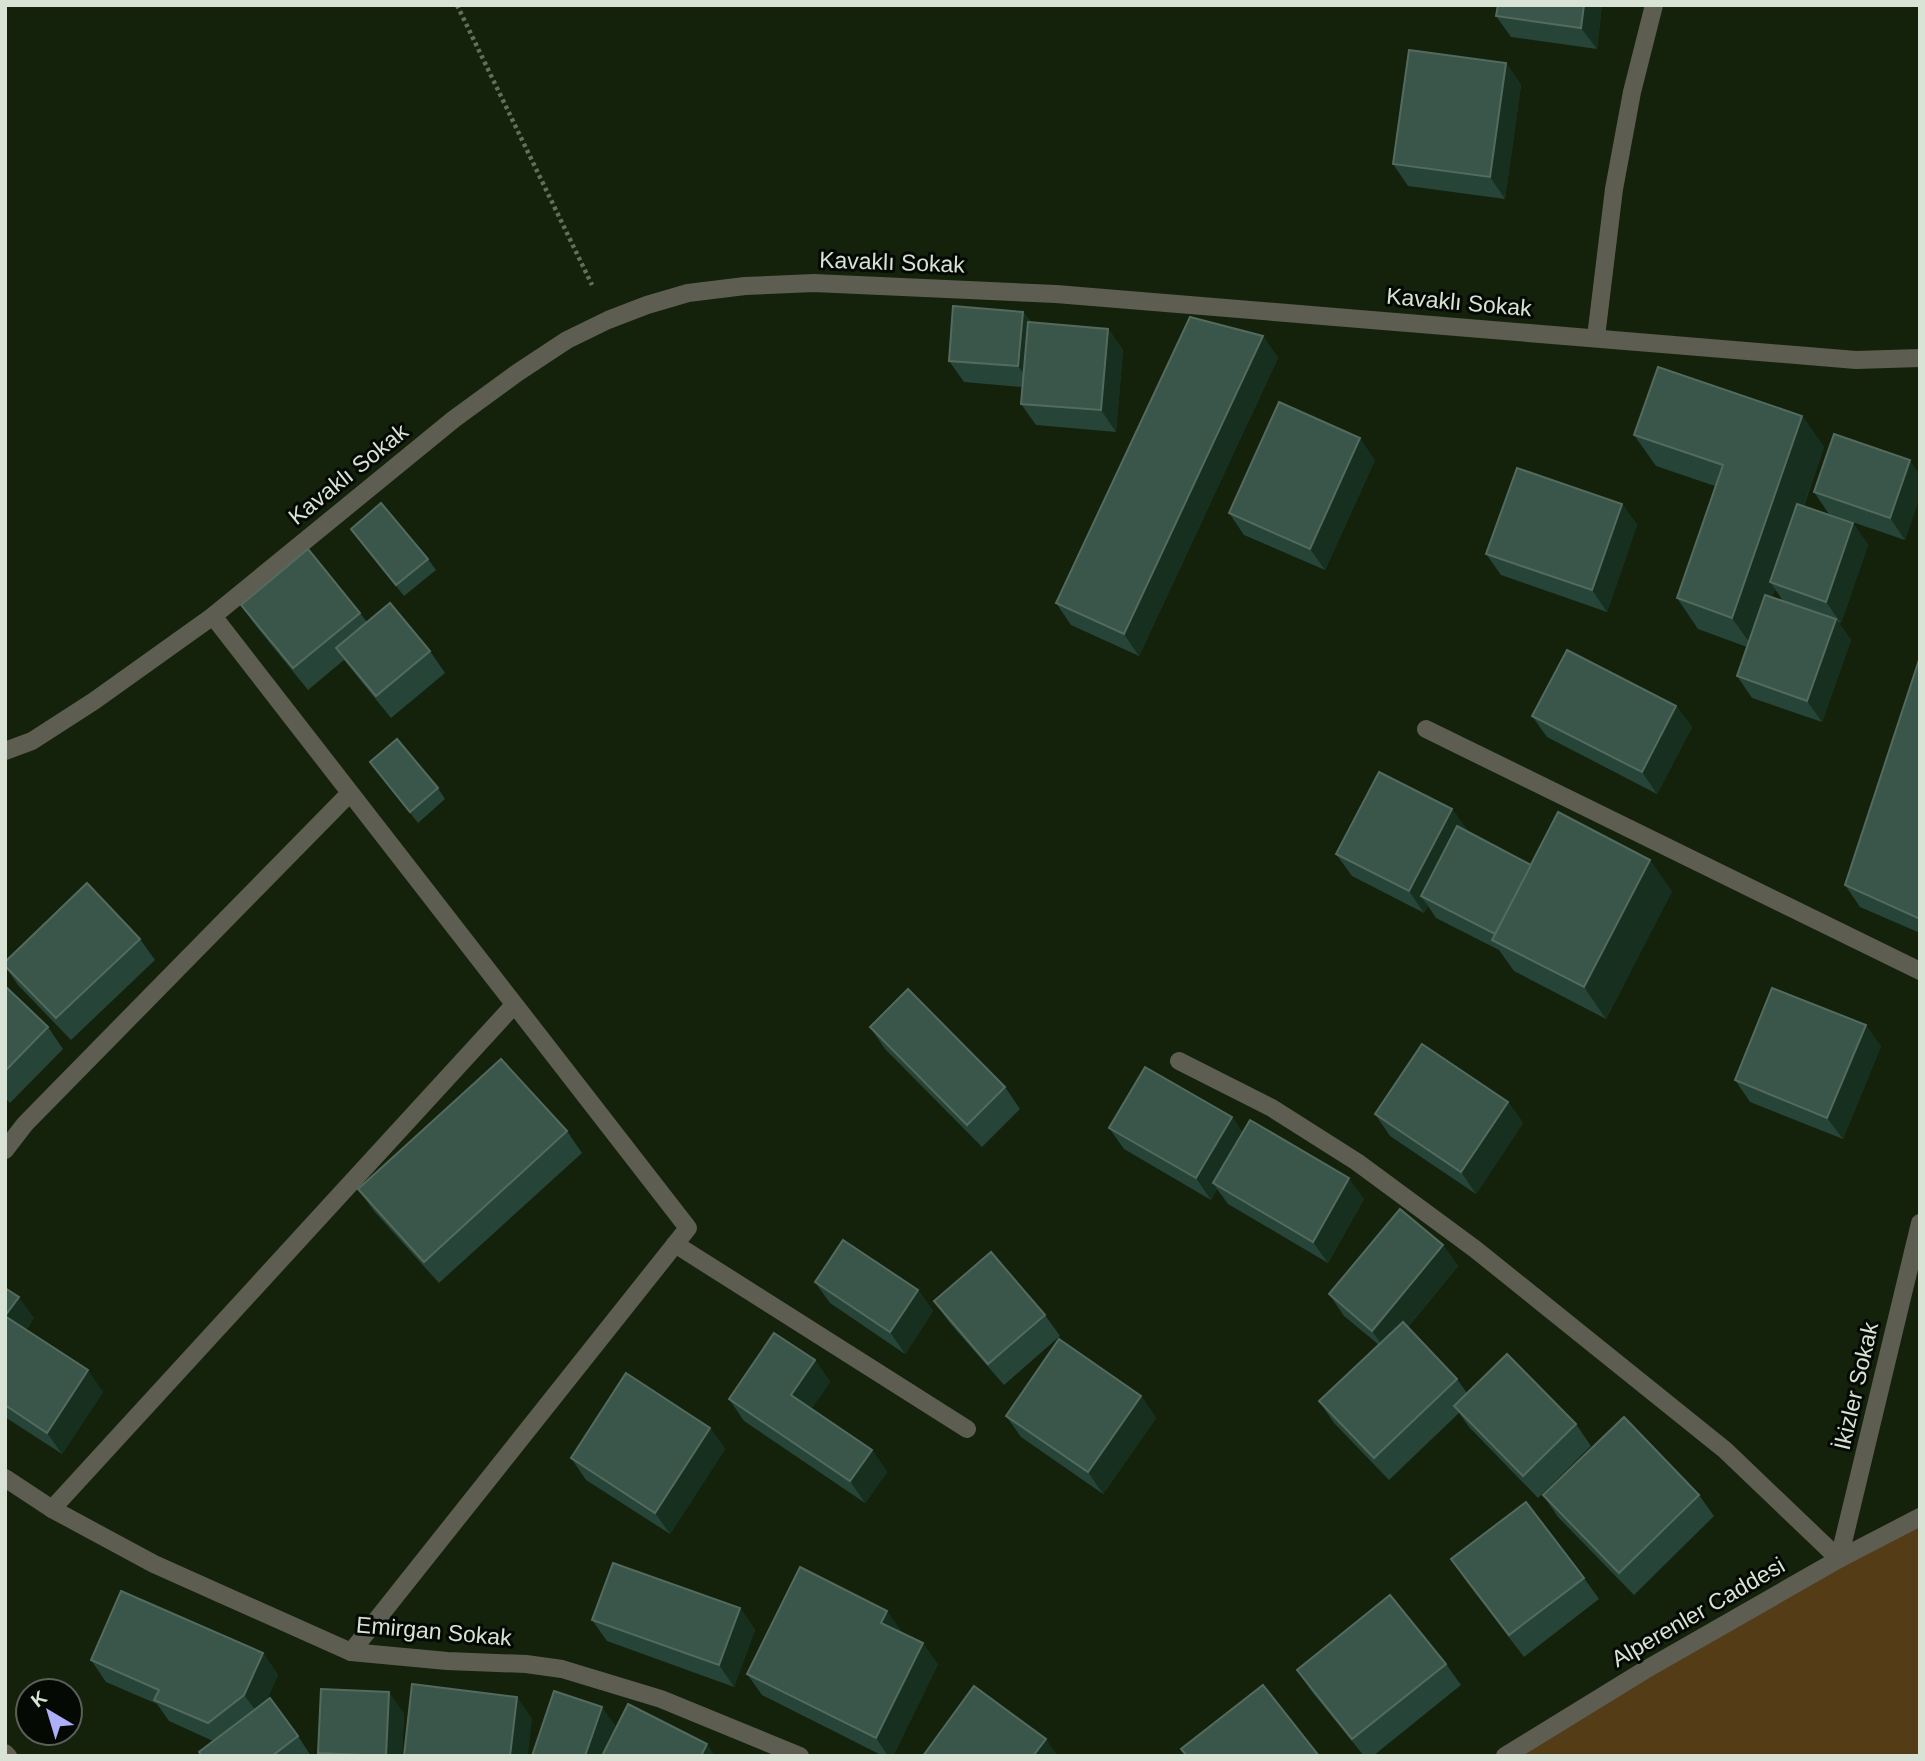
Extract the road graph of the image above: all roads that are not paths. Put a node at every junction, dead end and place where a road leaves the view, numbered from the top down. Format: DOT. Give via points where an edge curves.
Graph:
graph roads {
  1 [pos="1654,5"];
  2 [pos="1596,337"];
  3 [pos="1920,358"];
  4 [pos="213,616"];
  5 [pos="1426,729"];
  6 [pos="32,741"];
  7 [pos="5,751"];
  8 [pos="5,766"];
  9 [pos="350,793"];
  10 [pos="1920,971"];
  11 [pos="514,1005"];
  12 [pos="1179,1061"];
  13 [pos="5,1150"];
  14 [pos="1920,1223"];
  15 [pos="675,1244"];
  16 [pos="967,1429"];
  17 [pos="5,1478"];
  18 [pos="52,1509"];
  19 [pos="1920,1517"];
  20 [pos="1839,1559"];
  21 [pos="351,1651"];
  22 [pos="800,1756"];
  23 [pos="1505,1756"];
  1 -- 2 [label="street" via="1614,189"];
  2 -- 3 [label="street, Kavaklı Sokak" via="1856,360"];
  2 -- 4 [label="street, Kavaklı Sokak" via="1056,294 814,283 688,293 608,320 516,373"];
  4 -- 6 [label="street, Kavaklı Sokak"];
  4 -- 9 [label="street"];
  5 -- 10 [label="street"];
  6 -- 7 [label="street, Kavaklı Sokak"];
  6 -- 8 [label="street"];
  9 -- 11 [label="street"];
  9 -- 13 [label="street" via="25,1124"];
  11 -- 15 [label="street" via="688,1228"];
  11 -- 18 [label="street"];
  12 -- 20 [label="street" via="1304,1128 1475,1249 1725,1450"];
  14 -- 20 [label="street, İkizler Sokak"];
  15 -- 16 [label="street"];
  15 -- 21 [label="street"];
  17 -- 18 [label="street, Emirgan Sokak"];
  18 -- 21 [label="street, Emirgan Sokak" via="154,1564"];
  19 -- 20 [label="street, Alperenler Caddesi"];
  20 -- 23 [label="street, Alperenler Caddesi"];
  21 -- 22 [label="street, Emirgan Sokak" via="562,1669 661,1699"];
}
